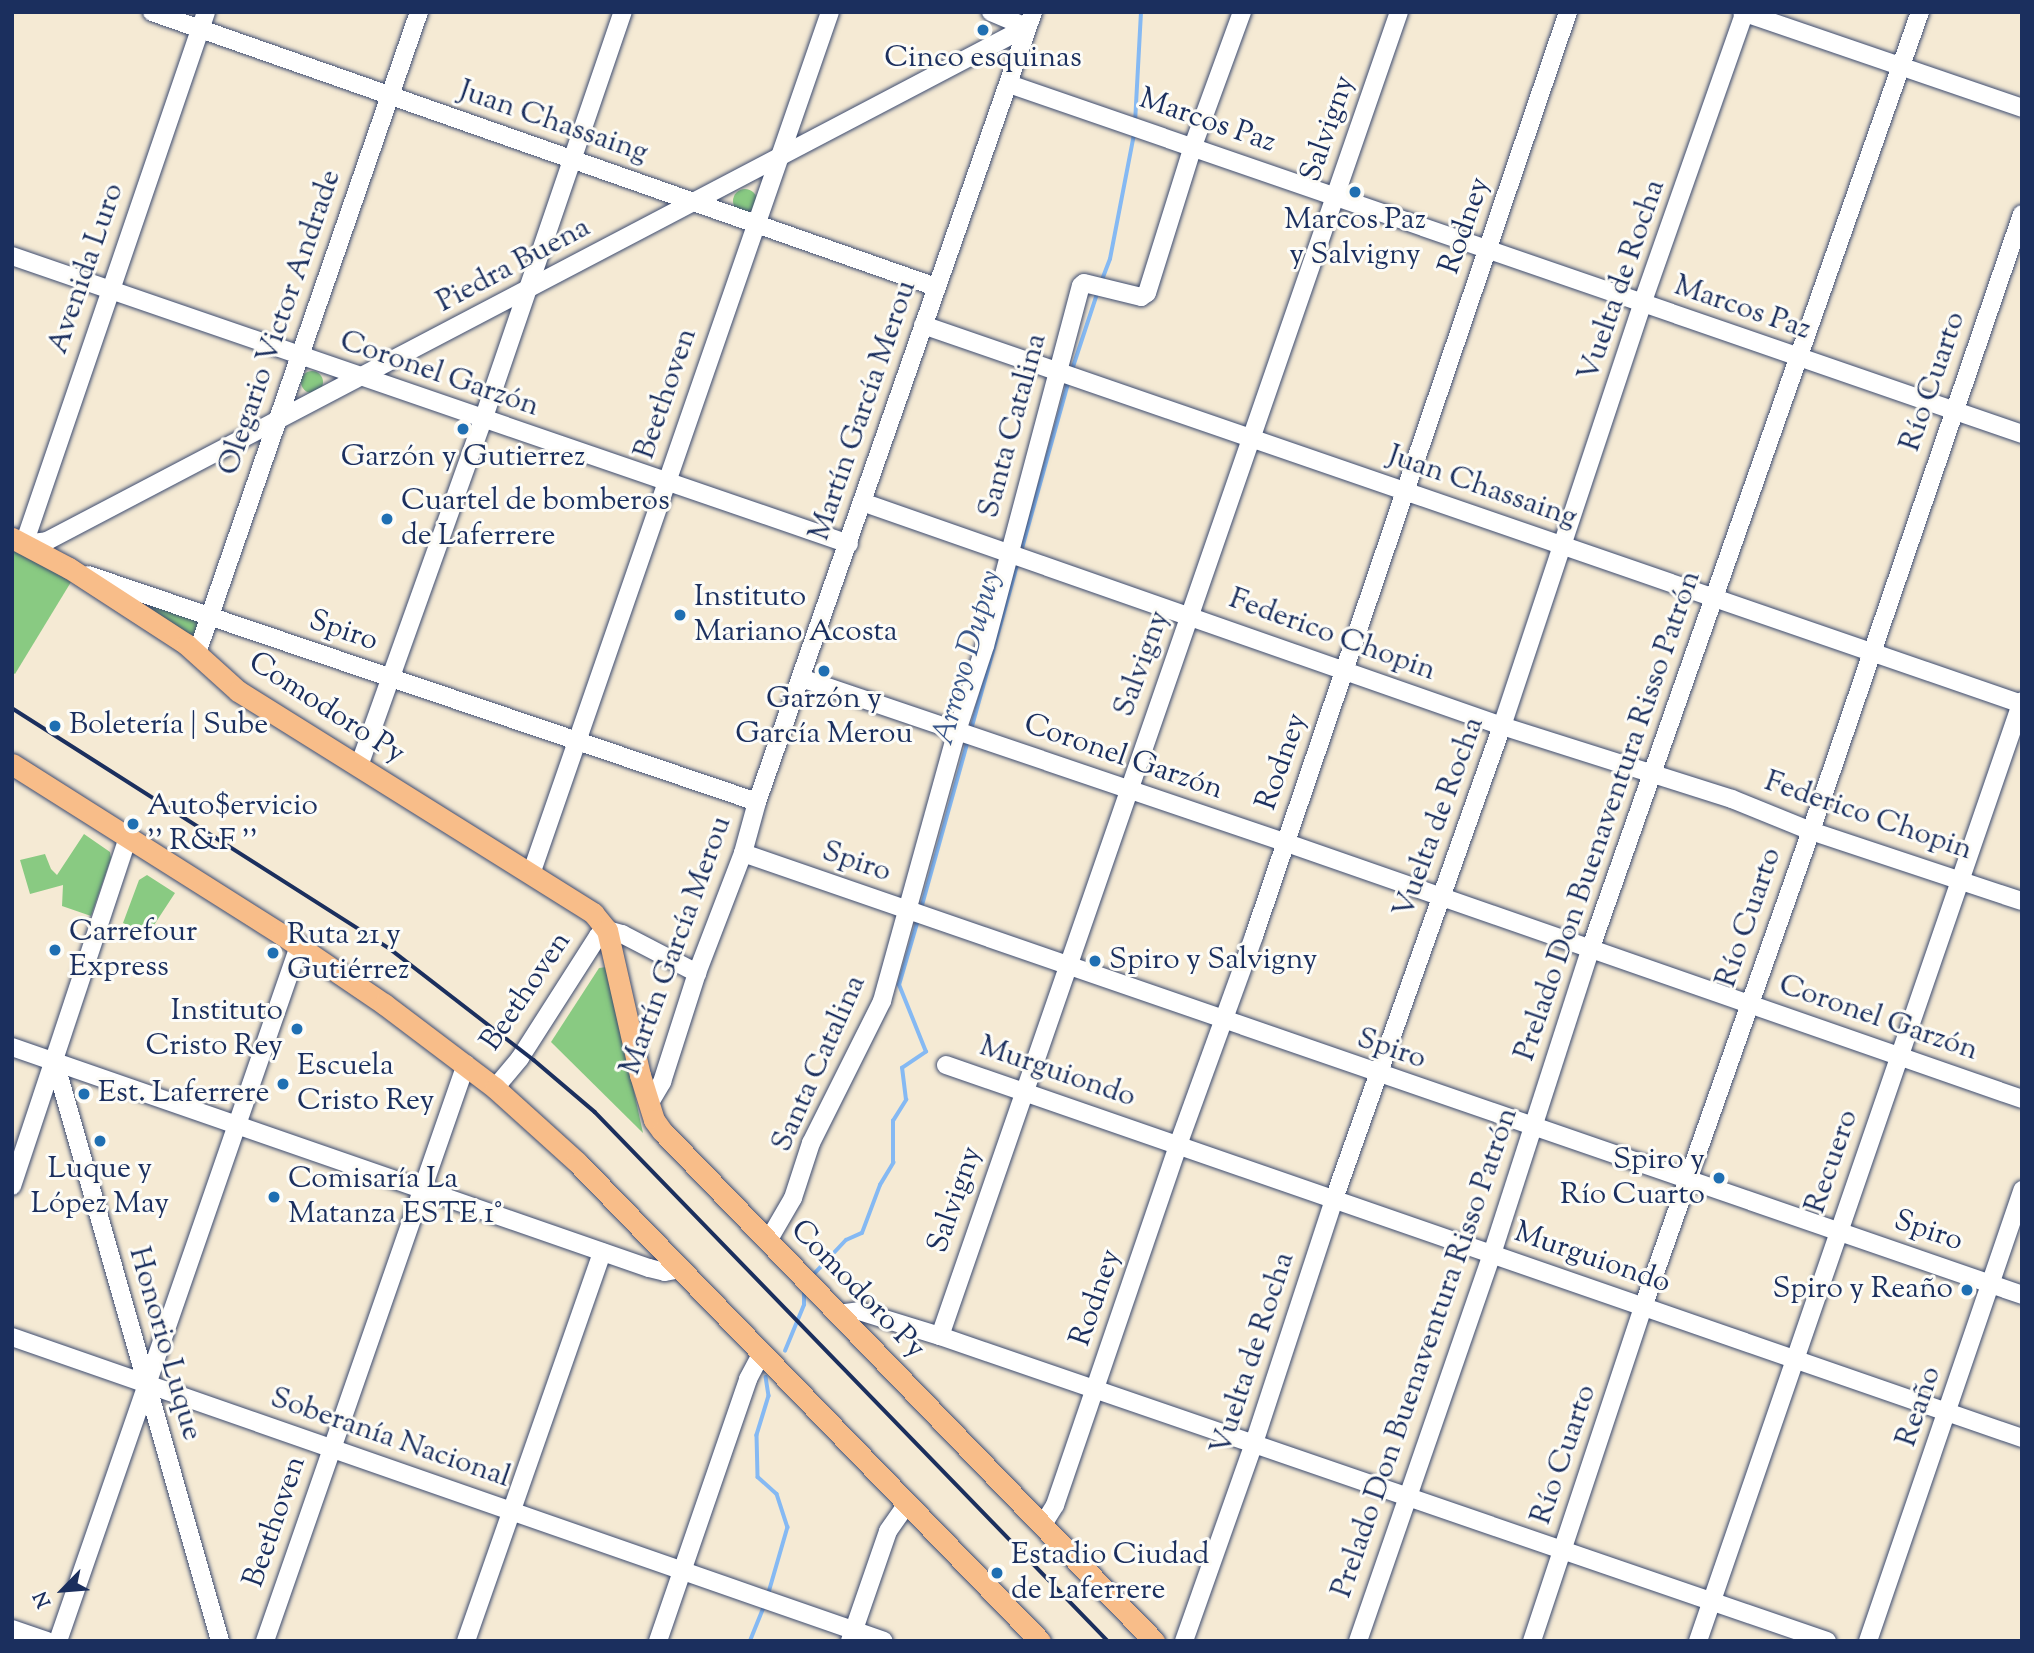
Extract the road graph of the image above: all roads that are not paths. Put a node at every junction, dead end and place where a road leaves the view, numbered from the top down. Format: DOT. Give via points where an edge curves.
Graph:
graph roads {
  1 [pos="152,12"];
  2 [pos="419,12"];
  3 [pos="623,12"];
  4 [pos="831,12"];
  5 [pos="991,12"];
  6 [pos="1242,12"];
  7 [pos="1399,12"];
  8 [pos="1568,12"];
  9 [pos="1920,12"];
  10 [pos="1744,13"];
  11 [pos="1030,20"];
  12 [pos="203,21"];
  13 [pos="1901,68"];
  14 [pos="1009,85"];
  15 [pos="390,97"];
  16 [pos="2022,107"];
  17 [pos="1193,146"];
  18 [pos="781,156"];
  19 [pos="572,160"];
  20 [pos="1335,196"];
  21 [pos="695,201"];
  22 [pos="2022,214"];
  23 [pos="756,222"];
  24 [pos="1488,251"];
  25 [pos="12,256"];
  26 [pos="936,287"];
  27 [pos="109,289"];
  28 [pos="527,291"];
  29 [pos="1642,304"];
  30 [pos="923,326"];
  31 [pos="300,355"];
  32 [pos="1799,358"];
  33 [pos="1060,374"];
  34 [pos="363,378"];
  35 [pos="1953,411"];
  36 [pos="483,420"];
  37 [pos="275,422"];
  38 [pos="2022,434"];
  39 [pos="1249,438"];
  40 [pos="666,483"];
  41 [pos="1406,492"];
  42 [pos="862,502"];
  43 [pos="12,523"];
  44 [pos="18,541"];
  45 [pos="849,544"];
  46 [pos="1563,546"];
  47 [pos="1010,553"];
  48 [pos="69,568"];
  49 [pos="1714,598"];
  50 [pos="209,614"];
  51 [pos="1191,615"];
  52 [pos="1871,650"];
  53 [pos="197,653"];
  54 [pos="1344,671"];
  55 [pos="391,678"];
  56 [pos="801,678"];
  57 [pos="2021,703"];
  58 [pos="1502,726"];
  59 [pos="959,732"];
  60 [pos="576,743"];
  61 [pos="12,764"];
  62 [pos="359,766"];
  63 [pos="1651,774"];
  64 [pos="1127,790"];
  65 [pos="757,802"];
  66 [pos="1811,831"];
  67 [pos="128,837"];
  68 [pos="1284,842"];
  69 [pos="743,853"];
  70 [pos="531,874"];
  71 [pos="1960,878"];
  72 [pos="1440,897"];
  73 [pos="2022,901"];
  74 [pos="910,912"];
  75 [pos="607,930"];
  76 [pos="299,946"];
  77 [pos="1590,950"];
  78 [pos="1068,968"];
  79 [pos="697,974"];
  80 [pos="1750,1004"];
  81 [pos="1223,1021"];
  82 [pos="12,1047"];
  83 [pos="1898,1055"];
  84 [pos="55,1062"];
  85 [pos="466,1064"];
  86 [pos="946,1065"];
  87 [pos="1380,1075"];
  88 [pos="495,1088"];
  89 [pos="1023,1092"];
  90 [pos="2022,1099"];
  91 [pos="649,1104"];
  92 [pos="236,1124"];
  93 [pos="1532,1128"];
  94 [pos="1178,1145"];
  95 [pos="1688,1182"];
  96 [pos="12,1186"];
  97 [pos="422,1189"];
  98 [pos="2022,1190"];
  99 [pos="1334,1199"];
  100 [pos="1839,1232"];
  101 [pos="768,1241"];
  102 [pos="602,1252"];
  103 [pos="1492,1254"];
  104 [pos="681,1269"];
  105 [pos="1990,1283"];
  106 [pos="2022,1295"];
  107 [pos="1643,1307"];
  108 [pos="838,1314"];
  109 [pos="12,1336"];
  110 [pos="940,1336"];
  111 [pos="762,1353"];
  112 [pos="1796,1359"];
  113 [pos="147,1384"];
  114 [pos="1095,1389"];
  115 [pos="1948,1412"];
  116 [pos="2022,1438"];
  117 [pos="1254,1443"];
  118 [pos="331,1449"];
  119 [pos="1410,1498"];
  120 [pos="907,1504"];
  121 [pos="513,1510"];
  122 [pos="1042,1526"];
  123 [pos="1563,1549"];
  124 [pos="682,1569"];
  125 [pos="1711,1602"];
  126 [pos="12,1629"];
  127 [pos="852,1636"];
  128 [pos="47,1641"];
  129 [pos="58,1641"];
  130 [pos="220,1641"];
  131 [pos="265,1641"];
  132 [pos="466,1641"];
  133 [pos="658,1641"];
  134 [pos="884,1641"];
  135 [pos="1040,1641"];
  136 [pos="1154,1641"];
  137 [pos="1184,1641"];
  138 [pos="1358,1641"];
  139 [pos="1532,1641"];
  140 [pos="1698,1641"];
  141 [pos="1827,1641"];
  142 [pos="1868,1641"];
  1 -- 12 [label="street, Juan Chassaing"];
  2 -- 15 [label="street, Olegario Victor Andrade"];
  3 -- 19 [label="street"];
  4 -- 18 [label="street, Beethoven"];
  5 -- 11 [label="street"];
  6 -- 17 [label="street, Santa Catalina"];
  7 -- 20 [label="street, Salvigny"];
  8 -- 24 [label="street, Rodney"];
  9 -- 13 [label="street, Prelado Don Buenaventura Risso Patrón"];
  10 -- 13 [label="street"];
  10 -- 29 [label="street, Vuelta de Rocha"];
  11 -- 14 [label="street, Martín García Merou"];
  11 -- 18 [label="street, Piedra Buena"];
  12 -- 15 [label="street, Juan Chassaing"];
  12 -- 27 [label="street, Avenida Luro"];
  13 -- 16 [label="street"];
  13 -- 32 [label="street, Prelado Don Buenaventura Risso Patrón"];
  14 -- 17 [label="street, Marcos Paz"];
  14 -- 26 [label="street, Martín García Merou"];
  15 -- 19 [label="street, Juan Chassaing"];
  15 -- 31 [label="street, Olegario Victor Andrade"];
  17 -- 20 [label="street, Marcos Paz"];
  17 -- 33 [label="street, Santa Catalina" via="1147,293 1141,297 1081,286"];
  18 -- 21 [label="street, Piedra Buena"];
  18 -- 23 [label="street, Beethoven"];
  19 -- 21 [label="street, Juan Chassaing"];
  19 -- 28 [label="street"];
  20 -- 24 [label="street, Marcos Paz"];
  20 -- 39 [label="street, Salvigny"];
  21 -- 23 [label="street, Juan Chassaing"];
  21 -- 28 [label="street, Piedra Buena"];
  22 -- 35 [label="street, Río Cuarto"];
  23 -- 26 [label="street, Juan Chassaing"];
  23 -- 40 [label="street, Beethoven"];
  24 -- 29 [label="street, Marcos Paz"];
  24 -- 41 [label="street, Rodney"];
  25 -- 27 [label="street, Coronel Garzón"];
  26 -- 30 [label="street, Martín García Merou"];
  27 -- 31 [label="street, Coronel Garzón"];
  27 -- 44 [label="street, Avenida Luro"];
  28 -- 34 [label="street, Piedra Buena"];
  28 -- 36 [label="street"];
  29 -- 32 [label="street, Marcos Paz"];
  29 -- 46 [label="street, Vuelta de Rocha"];
  30 -- 33 [label="street, Juan Chassaing"];
  30 -- 42 [label="street, Martín García Merou"];
  31 -- 34 [label="street, Coronel Garzón"];
  31 -- 37 [label="street, Olegario Victor Andrade"];
  32 -- 35 [label="street, Marcos Paz"];
  32 -- 49 [label="street, Prelado Don Buenaventura Risso Patrón"];
  33 -- 39 [label="street, Juan Chassaing"];
  33 -- 47 [label="street, Santa Catalina"];
  34 -- 36 [label="street, Coronel Garzón"];
  34 -- 37 [label="street, Piedra Buena"];
  35 -- 38 [label="street, Marcos Paz"];
  35 -- 52 [label="street, Río Cuarto"];
  36 -- 40 [label="street, Coronel Garzón"];
  36 -- 55 [label="street"];
  37 -- 44 [label="street, Piedra Buena" via="47,541"];
  37 -- 50 [label="street, Olegario Victor Andrade"];
  39 -- 41 [label="street, Juan Chassaing"];
  39 -- 51 [label="street, Salvigny"];
  40 -- 45 [label="street, Coronel Garzón"];
  40 -- 60 [label="street, Beethoven"];
  41 -- 46 [label="street, Juan Chassaing"];
  41 -- 54 [label="street, Rodney"];
  42 -- 45 [label="street, Martín García Merou"];
  42 -- 47 [label="street, Federico Chopin"];
  43 -- 44 [label="street"];
  44 -- 48 [label="main road, Comodoro Py"];
  45 -- 56 [label="street, Martín García Merou"];
  46 -- 49 [label="street, Juan Chassaing"];
  46 -- 58 [label="street, Vuelta de Rocha"];
  47 -- 51 [label="street, Federico Chopin"];
  47 -- 59 [label="street, Santa Catalina"];
  48 -- 50 [label="street, Spiro"];
  48 -- 53 [label="main road, Comodoro Py"];
  49 -- 52 [label="street, Juan Chassaing"];
  49 -- 63 [label="street, Prelado Don Buenaventura Risso Patrón"];
  50 -- 53 [label="street, Olegario Victor Andrade"];
  50 -- 55 [label="street, Spiro"];
  51 -- 54 [label="street, Federico Chopin"];
  51 -- 64 [label="street, Salvigny"];
  52 -- 57 [label="street, Juan Chassaing"];
  52 -- 66 [label="street, Río Cuarto"];
  53 -- 62 [label="main road, Comodoro Py" via="238,691"];
  54 -- 58 [label="street, Federico Chopin"];
  54 -- 68 [label="street, Rodney"];
  55 -- 60 [label="street, Spiro"];
  55 -- 62 [label="street"];
  56 -- 59 [label="street, Coronel Garzón"];
  56 -- 65 [label="street, Martín García Merou"];
  57 -- 71 [label="street, Recuero"];
  58 -- 63 [label="street, Federico Chopin"];
  58 -- 72 [label="street, Vuelta de Rocha"];
  59 -- 64 [label="street, Coronel Garzón"];
  59 -- 74 [label="street, Santa Catalina"];
  60 -- 65 [label="street, Spiro"];
  60 -- 70 [label="street, Beethoven"];
  61 -- 67 [label="main road"];
  62 -- 70 [label="main road, Comodoro Py"];
  63 -- 66 [label="street, Federico Chopin" via="1732,799"];
  63 -- 77 [label="street, Prelado Don Buenaventura Risso Patrón"];
  64 -- 68 [label="street, Coronel Garzón"];
  64 -- 78 [label="street, Salvigny"];
  65 -- 69 [label="street, Martín García Merou"];
  66 -- 71 [label="street, Federico Chopin"];
  66 -- 80 [label="street, Río Cuarto"];
  67 -- 76 [label="main road"];
  67 -- 84 [label="street"];
  68 -- 72 [label="street, Coronel Garzón"];
  68 -- 81 [label="street, Rodney"];
  69 -- 74 [label="street, Spiro"];
  69 -- 79 [label="street, Martín García Merou"];
  70 -- 75 [label="main road, Comodoro Py" via="593,913"];
  71 -- 73 [label="street, Federico Chopin"];
  71 -- 83 [label="street, Recuero"];
  72 -- 77 [label="street, Coronel Garzón"];
  72 -- 87 [label="street, Vuelta de Rocha"];
  74 -- 78 [label="street, Spiro"];
  74 -- 101 [label="street, Santa Catalina" via="879,1010 830,1101 793,1198"];
  75 -- 79 [label="street, Comodoro Py"];
  75 -- 88 [label="street, Beethoven" via="598,936 520,1058"];
  75 -- 91 [label="main road, Comodoro Py"];
  76 -- 85 [label="main road"];
  76 -- 92 [label="street"];
  77 -- 80 [label="street, Coronel Garzón"];
  77 -- 93 [label="street, Prelado Don Buenaventura Risso Patrón"];
  78 -- 81 [label="street, Spiro"];
  78 -- 89 [label="street, Salvigny"];
  79 -- 91 [label="street, Martín García Merou" via="663,1082"];
  80 -- 83 [label="street, Coronel Garzón"];
  80 -- 95 [label="street, Río Cuarto"];
  81 -- 87 [label="street, Spiro"];
  81 -- 94 [label="street, Rodney"];
  82 -- 84 [label="street"];
  83 -- 90 [label="street, Coronel Garzón"];
  83 -- 100 [label="street, Recuero"];
  84 -- 92 [label="street"];
  84 -- 96 [label="street"];
  84 -- 113 [label="street, Honorio Luque"];
  85 -- 88 [label="main road"];
  85 -- 97 [label="street, Beethoven"];
  86 -- 89 [label="street, Murguiondo"];
  87 -- 93 [label="street, Spiro"];
  87 -- 99 [label="street, Vuelta de Rocha"];
  88 -- 104 [label="main road" via="577,1162"];
  89 -- 94 [label="street, Murguiondo"];
  89 -- 110 [label="street, Salvigny"];
  91 -- 101 [label="main road, Comodoro Py" via="662,1131"];
  92 -- 97 [label="street"];
  92 -- 113 [label="street"];
  93 -- 95 [label="street, Spiro"];
  93 -- 103 [label="street, Prelado Don Buenaventura Risso Patrón"];
  94 -- 99 [label="street, Murguiondo"];
  94 -- 114 [label="street, Rodney"];
  95 -- 100 [label="street, Spiro"];
  95 -- 107 [label="street, Río Cuarto"];
  97 -- 102 [label="street"];
  97 -- 118 [label="street, Beethoven"];
  98 -- 105 [label="street, Reaño"];
  99 -- 103 [label="street, Murguiondo"];
  99 -- 117 [label="street, Vuelta de Rocha"];
  100 -- 105 [label="street, Spiro"];
  100 -- 112 [label="street, Recuero"];
  101 -- 108 [label="main road, Comodoro Py"];
  102 -- 104 [label="street" via="664,1272"];
  102 -- 121 [label="street"];
  103 -- 107 [label="street, Murguiondo"];
  103 -- 119 [label="street, Prelado Don Buenaventura Risso Patrón"];
  104 -- 111 [label="main road"];
  105 -- 106 [label="street, Spiro"];
  105 -- 115 [label="street, Reaño"];
  107 -- 112 [label="street, Murguiondo"];
  107 -- 123 [label="street, Río Cuarto"];
  108 -- 110 [label="street" via="859,1311"];
  108 -- 122 [label="main road, Comodoro Py"];
  109 -- 113 [label="street, Soberanía Nacional"];
  110 -- 114 [label="street"];
  111 -- 120 [label="main road"];
  111 -- 124 [label="street" via="748,1378"];
  112 -- 115 [label="street, Murguiondo"];
  112 -- 125 [label="street, Recuero"];
  113 -- 118 [label="street, Soberanía Nacional"];
  113 -- 129 [label="street"];
  113 -- 130 [label="street, Honorio Luque"];
  114 -- 117 [label="street"];
  114 -- 122 [label="street, Rodney" via="1055,1505"];
  115 -- 116 [label="street, Murguiondo"];
  115 -- 142 [label="street, Reaño"];
  117 -- 119 [label="street"];
  117 -- 137 [label="street, Vuelta de Rocha"];
  118 -- 121 [label="street, Soberanía Nacional"];
  118 -- 131 [label="street, Beethoven"];
  119 -- 123 [label="street"];
  119 -- 138 [label="street, Prelado Don Buenaventura Risso Patrón"];
  120 -- 127 [label="street" via="888,1531"];
  120 -- 135 [label="main road"];
  121 -- 124 [label="street, Soberanía Nacional"];
  121 -- 132 [label="street"];
  122 -- 136 [label="main road, Comodoro Py"];
  123 -- 125 [label="street"];
  123 -- 139 [label="street, Río Cuarto"];
  124 -- 127 [label="street, Soberanía Nacional" via="790,1607"];
  124 -- 133 [label="street"];
  125 -- 140 [label="street, Recuero"];
  125 -- 141 [label="street"];
  126 -- 128 [label="street"];
  127 -- 134 [label="street"];
}
